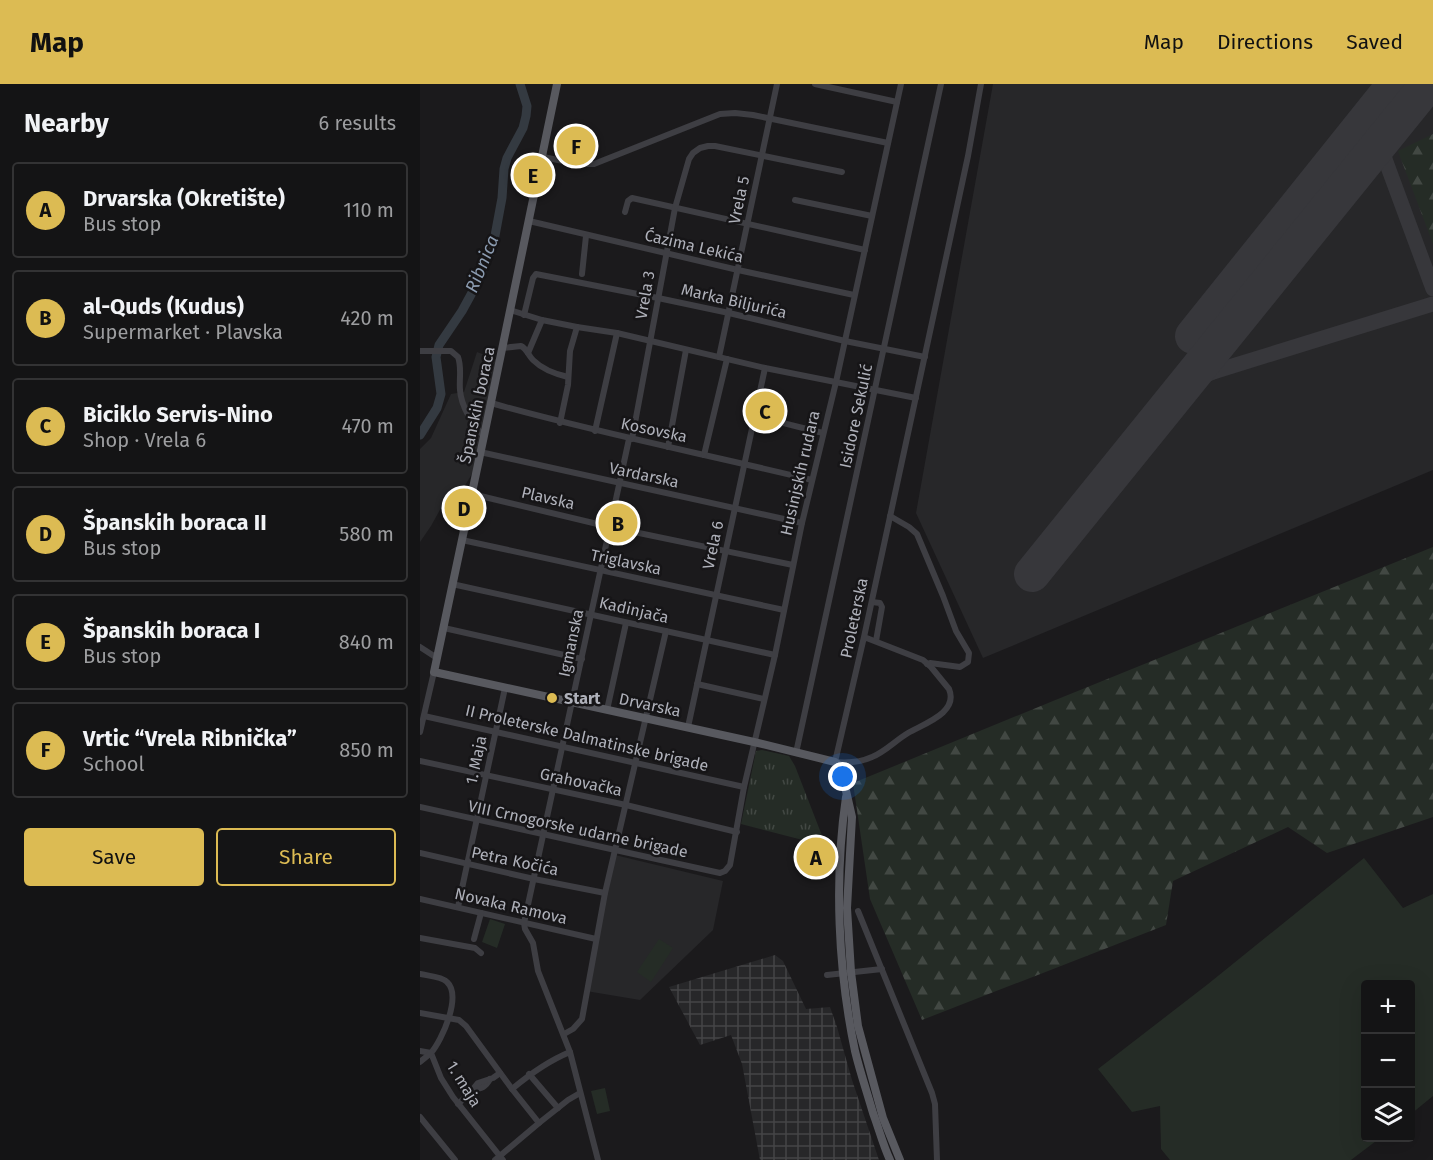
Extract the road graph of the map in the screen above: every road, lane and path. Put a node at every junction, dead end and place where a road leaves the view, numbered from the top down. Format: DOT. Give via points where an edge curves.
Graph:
graph roads {
  1 [pos="557,84"];
  2 [pos="777,84"];
  3 [pos="815,84"];
  4 [pos="901,84"];
  5 [pos="941,84"];
  6 [pos="981,84"];
  7 [pos="897,102"];
  8 [pos="770,118"];
  9 [pos="888,143"];
  10 [pos="762,155"];
  11 [pos="543,157"];
  12 [pos="842,172"];
  13 [pos="795,200"];
  14 [pos="675,208"];
  15 [pos="625,212"];
  16 [pos="872,216"];
  17 [pos="529,222"];
  18 [pos="748,224"];
  19 [pos="586,236"];
  20 [pos="865,250"];
  21 [pos="666,254"];
  22 [pos="738,270"];
  23 [pos="582,274"];
  24 [pos="854,295"];
  25 [pos="658,298"];
  26 [pos="510,310"];
  27 [pos="729,313"];
  28 [pos="524,315"];
  29 [pos="542,320"];
  30 [pos="577,327"];
  31 [pos="617,333"];
  32 [pos="651,341"];
  33 [pos="845,341"];
  34 [pos="502,348"];
  35 [pos="884,349"];
  36 [pos="686,350"];
  37 [pos="420,351"];
  38 [pos="528,353"];
  39 [pos="719,357"];
  40 [pos="925,357"];
  41 [pos="727,359"];
  42 [pos="765,368"];
  43 [pos="568,377"];
  44 [pos="836,382"];
  45 [pos="875,390"];
  46 [pos="916,398"];
  47 [pos="491,403"];
  48 [pos="755,416"];
  49 [pos="560,423"];
  50 [pos="595,431"];
  51 [pos="823,433"];
  52 [pos="484,436"];
  53 [pos="630,439"];
  54 [pos="668,447"];
  55 [pos="480,452"];
  56 [pos="704,455"];
  57 [pos="745,464"];
  58 [pos="812,480"];
  59 [pos="620,484"];
  60 [pos="472,494"];
  61 [pos="735,508"];
  62 [pos="890,516"];
  63 [pos="802,524"];
  64 [pos="610,527"];
  65 [pos="462,540"];
  66 [pos="726,551"];
  67 [pos="793,565"];
  68 [pos="600,570"];
  69 [pos="452,584"];
  70 [pos="716,595"];
  71 [pos="872,602"];
  72 [pos="784,610"];
  73 [pos="591,615"];
  74 [pos="626,623"];
  75 [pos="444,628"];
  76 [pos="666,631"];
  77 [pos="864,638"];
  78 [pos="707,640"];
  79 [pos="876,641"];
  80 [pos="420,647"];
  81 [pos="775,655"];
  82 [pos="437,658"];
  83 [pos="582,659"];
  84 [pos="927,664"];
  85 [pos="434,672"];
  86 [pos="697,684"];
  87 [pos="505,688"];
  88 [pos="420,696"];
  89 [pos="428,698"];
  90 [pos="764,699"];
  91 [pos="573,702"];
  92 [pos="607,710"];
  93 [pos="424,716"];
  94 [pos="646,719"];
  95 [pos="688,727"];
  96 [pos="420,732"];
  97 [pos="496,733"];
  98 [pos="754,742"];
  99 [pos="563,747"];
  100 [pos="796,753"];
  101 [pos="420,761"];
  102 [pos="834,762"];
  103 [pos="636,763"];
  104 [pos="486,776"];
  105 [pos="744,787"];
  106 [pos="553,791"];
  107 [pos="626,805"];
  108 [pos="420,807"];
  109 [pos="476,821"];
  110 [pos="736,832"];
  111 [pos="544,835"];
  112 [pos="616,851"];
  113 [pos="420,853"];
  114 [pos="467,865"];
  115 [pos="728,868"];
  116 [pos="534,879"];
  117 [pos="605,893"];
  118 [pos="420,899"];
  119 [pos="458,907"];
  120 [pos="858,911"];
  121 [pos="481,913"];
  122 [pos="524,923"];
  123 [pos="420,938"];
  124 [pos="474,939"];
  125 [pos="596,939"];
  126 [pos="481,953"];
  127 [pos="882,969"];
  128 [pos="847,973"];
  129 [pos="420,975"];
  130 [pos="826,975"];
  131 [pos="420,1013"];
  132 [pos="449,1019"];
  133 [pos="564,1034"];
  134 [pos="420,1051"];
  135 [pos="570,1052"];
  136 [pos="431,1053"];
  137 [pos="420,1062"];
  138 [pos="500,1073"];
  139 [pos="529,1074"];
  140 [pos="512,1089"];
  141 [pos="580,1093"];
  142 [pos="458,1104"];
  143 [pos="558,1108"];
  144 [pos="420,1117"];
  145 [pos="539,1123"];
  146 [pos="500,1159"];
  147 [pos="455,1160"];
  148 [pos="598,1160"];
  149 [pos="890,1160"];
  150 [pos="900,1160"];
  151 [pos="937,1160"];
  1 -- 11 [label="main road, Španskih boraca"];
  2 -- 8 [label="street, Vrela 5"];
  3 -- 7 [label="street"];
  4 -- 7 [label="street, Husinjskih rudara"];
  5 -- 35 [label="street, Isidore Sekulić"];
  6 -- 40 [label="street, Proleterska"];
  7 -- 9 [label="street, Husinjskih rudara"];
  8 -- 9 [label="street"];
  8 -- 10 [label="street, Vrela 5"];
  8 -- 11 [label="street" via="720,114 594,164 578,165"];
  9 -- 16 [label="street, Husinjskih rudara"];
  10 -- 12 [label="street"];
  10 -- 14 [label="street, Vrela 3" via="700,148 690,156"];
  10 -- 18 [label="street, Vrela 5"];
  11 -- 17 [label="main road, Španskih boraca"];
  13 -- 16 [label="street"];
  14 -- 15 [label="street" via="632,198"];
  14 -- 18 [label="street"];
  14 -- 21 [label="street, Vrela 3"];
  16 -- 20 [label="street, Husinjskih rudara"];
  17 -- 19 [label="street, Ćazima Lekića"];
  17 -- 26 [label="main road, Španskih boraca"];
  18 -- 20 [label="street"];
  18 -- 22 [label="street, Vrela 5"];
  19 -- 21 [label="street, Ćazima Lekića"];
  19 -- 23 [label="street"];
  20 -- 24 [label="street, Husinjskih rudara"];
  21 -- 22 [label="street, Ćazima Lekića"];
  21 -- 25 [label="street, Vrela 3"];
  22 -- 24 [label="street, Ćazima Lekića"];
  22 -- 27 [label="street, Vrela 5"];
  24 -- 33 [label="street, Husinjskih rudara"];
  25 -- 27 [label="street, Marka Biljurića"];
  25 -- 28 [label="street, Marka Biljurića" via="537,274"];
  25 -- 32 [label="street, Vrela 3"];
  26 -- 28 [label="street"];
  26 -- 34 [label="main road, Španskih boraca"];
  27 -- 33 [label="street, Marka Biljurića"];
  27 -- 39 [label="street, Vrela 5"];
  28 -- 29 [label="street"];
  29 -- 30 [label="street"];
  29 -- 38 [label="street"];
  30 -- 31 [label="street"];
  30 -- 43 [label="street"];
  31 -- 32 [label="street"];
  31 -- 50 [label="street"];
  32 -- 36 [label="street"];
  32 -- 53 [label="street, Vrela 3"];
  33 -- 35 [label="street, Marka Biljurića"];
  33 -- 44 [label="street, Husinjskih rudara"];
  34 -- 38 [label="street" via="521,346"];
  34 -- 47 [label="main road, Španskih boraca"];
  35 -- 40 [label="street, Marka Biljurića"];
  35 -- 45 [label="street, Isidore Sekulić"];
  36 -- 39 [label="street"];
  36 -- 54 [label="street"];
  37 -- 52 [label="street" via="453,352 458,357 462,399"];
  38 -- 43 [label="street" via="546,370"];
  39 -- 41 [label="street"];
  40 -- 46 [label="street, Proleterska"];
  41 -- 42 [label="street"];
  41 -- 56 [label="street"];
  42 -- 44 [label="street"];
  42 -- 48 [label="street, Vrela 6"];
  43 -- 49 [label="street"];
  44 -- 45 [label="street"];
  44 -- 51 [label="street, Husinjskih rudara"];
  45 -- 46 [label="street"];
  45 -- 100 [label="street, Isidore Sekulić"];
  46 -- 62 [label="street, Proleterska"];
  47 -- 49 [label="street, Kosovska"];
  47 -- 52 [label="main road, Španskih boraca"];
  48 -- 51 [label="street"];
  48 -- 57 [label="street, Vrela 6"];
  49 -- 50 [label="street, Kosovska"];
  50 -- 53 [label="street, Kosovska"];
  51 -- 58 [label="street, Husinjskih rudara"];
  52 -- 55 [label="main road, Španskih boraca"];
  53 -- 54 [label="street, Kosovska"];
  53 -- 59 [label="street, Igmanska"];
  54 -- 56 [label="street, Kosovska"];
  55 -- 59 [label="street, Vardarska"];
  55 -- 60 [label="main road, Španskih boraca"];
  56 -- 57 [label="street, Kosovska"];
  57 -- 58 [label="street, Kosovska"];
  57 -- 61 [label="street, Vrela 6"];
  58 -- 63 [label="street, Husinjskih rudara"];
  59 -- 61 [label="street, Vardarska"];
  59 -- 64 [label="street, Igmanska"];
  60 -- 64 [label="street, Plavska"];
  60 -- 65 [label="main road, Španskih boraca"];
  61 -- 63 [label="street, Vardarska"];
  61 -- 66 [label="street, Vrela 6"];
  62 -- 71 [label="street, Proleterska"];
  62 -- 84 [label="street" via="916,534 969,653 968,662 960,667"];
  63 -- 67 [label="street, Husinjskih rudara"];
  64 -- 66 [label="street, Plavska"];
  64 -- 68 [label="street, Igmanska"];
  65 -- 68 [label="street, Triglavska"];
  65 -- 69 [label="main road, Španskih boraca"];
  66 -- 67 [label="street, Plavska"];
  66 -- 70 [label="street, Vrela 6"];
  67 -- 72 [label="street, Husinjskih rudara"];
  68 -- 70 [label="street, Triglavska"];
  68 -- 73 [label="street, Igmanska"];
  69 -- 73 [label="street, Kadinjača"];
  69 -- 75 [label="main road, Španskih boraca"];
  70 -- 72 [label="street, Triglavska"];
  70 -- 78 [label="street, Vrela 6"];
  71 -- 77 [label="street, Proleterska"];
  71 -- 79 [label="street" via="882,607"];
  72 -- 81 [label="street, Husinjskih rudara"];
  73 -- 74 [label="street, Kadinjača"];
  73 -- 83 [label="street, Igmanska"];
  74 -- 76 [label="street, Kadinjača"];
  74 -- 92 [label="street"];
  75 -- 82 [label="main road, Španskih boraca"];
  75 -- 83 [label="street"];
  76 -- 78 [label="street, Kadinjača"];
  76 -- 94 [label="street"];
  77 -- 79 [label="street"];
  77 -- 102 [label="street, Proleterska"];
  78 -- 81 [label="street, Kadinjača"];
  78 -- 86 [label="street, Vrela 6"];
  79 -- 84 [label="street"];
  80 -- 82 [label="street"];
  81 -- 90 [label="street, Husinjskih rudara"];
  82 -- 85 [label="main road, Španskih boraca"];
  83 -- 91 [label="street, Igmanska"];
  84 -- 102 [label="street" via="951,692 944,711 872,758"];
  85 -- 87 [label="main road, Drvarska"];
  85 -- 89 [label="street, Španskih boraca"];
  86 -- 90 [label="street"];
  86 -- 95 [label="street, Vrela 6"];
  87 -- 91 [label="main road, Drvarska"];
  87 -- 97 [label="street, 1. Maja"];
  88 -- 89 [label="street"];
  89 -- 93 [label="street, Španskih boraca"];
  90 -- 98 [label="street, Husinjskih rudara"];
  91 -- 92 [label="main road, Drvarska"];
  91 -- 99 [label="street, Igmanska"];
  92 -- 94 [label="main road, Drvarska"];
  93 -- 96 [label="street, Španskih boraca"];
  93 -- 97 [label="street, II Proleterske Dalmatinske brigade"];
  94 -- 95 [label="main road, Drvarska"];
  94 -- 103 [label="street"];
  95 -- 98 [label="main road, Drvarska"];
  97 -- 99 [label="street, II Proleterske Dalmatinske brigade"];
  97 -- 104 [label="street, 1. Maja"];
  98 -- 100 [label="main road"];
  98 -- 105 [label="street, Husinjskih rudara"];
  99 -- 103 [label="street, II Proleterske Dalmatinske brigade"];
  99 -- 106 [label="street, Igmanska"];
  100 -- 102 [label="main road"];
  101 -- 104 [label="street, Grahovačka"];
  102 -- 128 [label="main road" via="841,769 847,792 839,908"];
  103 -- 105 [label="street, II Proleterske Dalmatinske brigade"];
  103 -- 107 [label="street"];
  104 -- 106 [label="street, Grahovačka"];
  104 -- 109 [label="street, 1. Maja"];
  105 -- 110 [label="street, Husinjskih rudara"];
  106 -- 107 [label="street, Grahovačka"];
  106 -- 111 [label="street, Igmanska"];
  107 -- 110 [label="street, Grahovačka"];
  107 -- 112 [label="street"];
  108 -- 109 [label="street, VIII Crnogorske udarne brigade"];
  109 -- 111 [label="street, VIII Crnogorske udarne brigade"];
  109 -- 114 [label="street, 1. Maja"];
  110 -- 115 [label="street, Husinjskih rudara"];
  111 -- 112 [label="street, VIII Crnogorske udarne brigade"];
  111 -- 116 [label="street, Igmanska"];
  112 -- 115 [label="street, VIII Crnogorske udarne brigade" via="720,873"];
  112 -- 117 [label="street"];
  113 -- 114 [label="street, Petra Kočića"];
  114 -- 116 [label="street, Petra Kočića"];
  114 -- 119 [label="street, 1. Maja"];
  116 -- 117 [label="street, Petra Kočića"];
  116 -- 122 [label="street, Igmanska"];
  117 -- 125 [label="street"];
  118 -- 119 [label="street, Novaka Ramova"];
  119 -- 121 [label="street, Novaka Ramova"];
  120 -- 127 [label="street"];
  121 -- 122 [label="street, Novaka Ramova"];
  121 -- 124 [label="street"];
  122 -- 125 [label="street, Novaka Ramova"];
  122 -- 133 [label="street"];
  123 -- 126 [label="street" via="475,948"];
  125 -- 133 [label="street" via="582,1018"];
  127 -- 128 [label="street"];
  127 -- 151 [label="street" via="932,1093"];
  128 -- 130 [label="street"];
  128 -- 149 [label="main road" via="855,1052"];
  128 -- 150 [label="main road" via="871,1076"];
  129 -- 132 [label="street, 1. maja" via="447,982 452,991"];
  131 -- 132 [label="street"];
  132 -- 136 [label="street, 1. maja"];
  132 -- 138 [label="street" via="459,1020 470,1030"];
  133 -- 135 [label="street"];
  134 -- 136 [label="street"];
  135 -- 139 [label="street"];
  135 -- 141 [label="street"];
  136 -- 137 [label="street"];
  136 -- 142 [label="street, 1. maja"];
  138 -- 140 [label="street"];
  138 -- 142 [label="street" via="481,1081"];
  139 -- 140 [label="street"];
  139 -- 143 [label="street"];
  140 -- 145 [label="street"];
  141 -- 143 [label="street"];
  141 -- 148 [label="street"];
  142 -- 146 [label="street, 1. maja"];
  143 -- 145 [label="street"];
  144 -- 147 [label="street"];
  145 -- 146 [label="street"];
}
